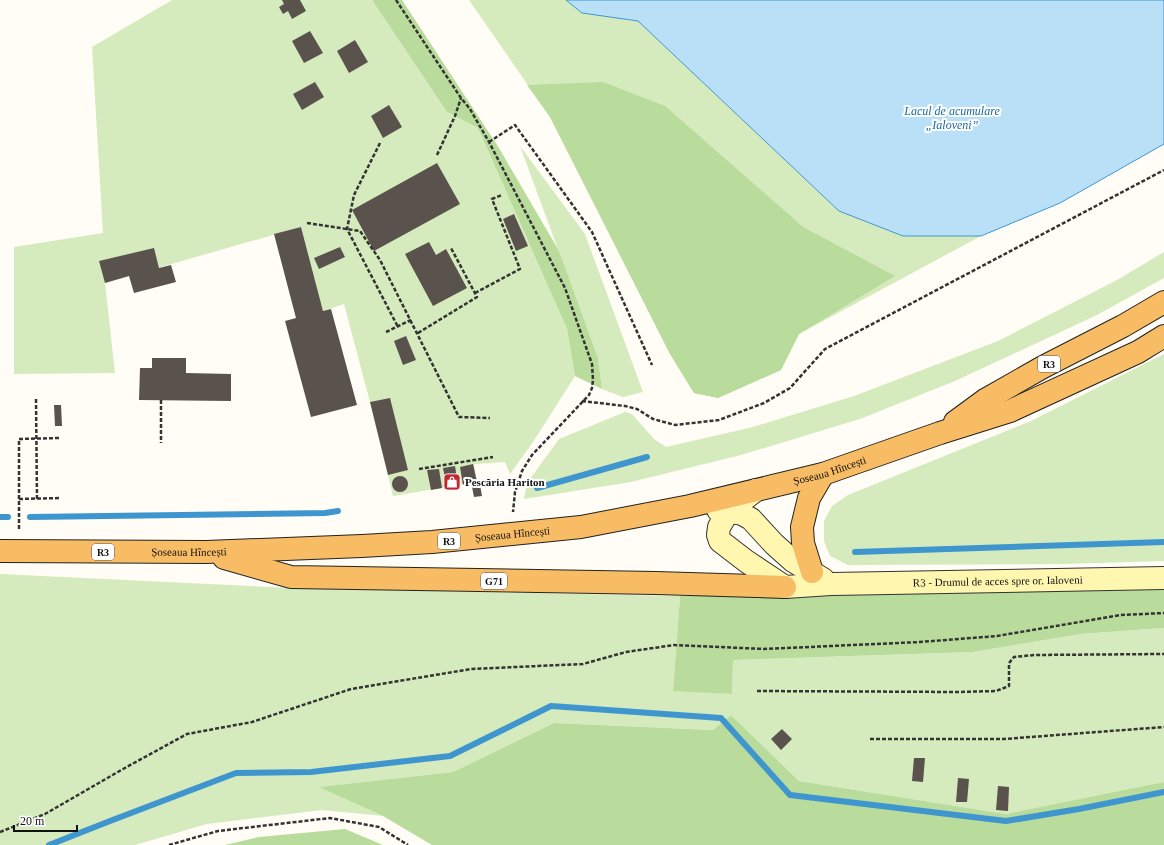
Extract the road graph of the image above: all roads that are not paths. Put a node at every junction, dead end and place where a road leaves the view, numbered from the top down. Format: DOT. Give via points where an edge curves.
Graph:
graph roads {
  1 [pos="1164,302"];
  2 [pos="1164,336"];
  3 [pos="940,433"];
  4 [pos="823,474"];
  5 [pos="756,490"];
  6 [pos="690,506"];
  7 [pos="728,512"];
  8 [pos="0,551"];
  9 [pos="206,552"];
  10 [pos="812,572"];
  11 [pos="1164,578"];
  12 [pos="831,584"];
  13 [pos="785,587"];
  1 -- 3 [label="highway, Șoseaua Hîncești / R3" via="986,400"];
  2 -- 3 [label="highway, Șoseaua Hîncești / R3" via="1138,352 1010,411"];
  3 -- 4 [label="highway, Șoseaua Hîncești / R3"];
  4 -- 5 [label="highway, Șoseaua Hîncești / R3"];
  4 -- 10 [label="highway" via="809,498 802,527 803,543"];
  5 -- 6 [label="highway, Șoseaua Hîncești / R3"];
  5 -- 7 [label="main road"];
  6 -- 7 [label="main road"];
  6 -- 9 [label="highway, Șoseaua Hîncești / R3" via="581,527 432,542"];
  7 -- 10 [label="main road" via="742,514 751,519 793,561"];
  7 -- 13 [label="main road" via="719,527 720,541 746,562"];
  8 -- 9 [label="highway, Șoseaua Hîncești / R3"];
  9 -- 13 [label="highway, G71" via="291,577"];
  10 -- 12 [label="main road"];
  11 -- 12 [label="main road, R3 - Drumul de acces spre or. Ialoveni / G71"];
  12 -- 13 [label="main road, R3 - Drumul de acces spre or. Ialoveni / G71"];
}
